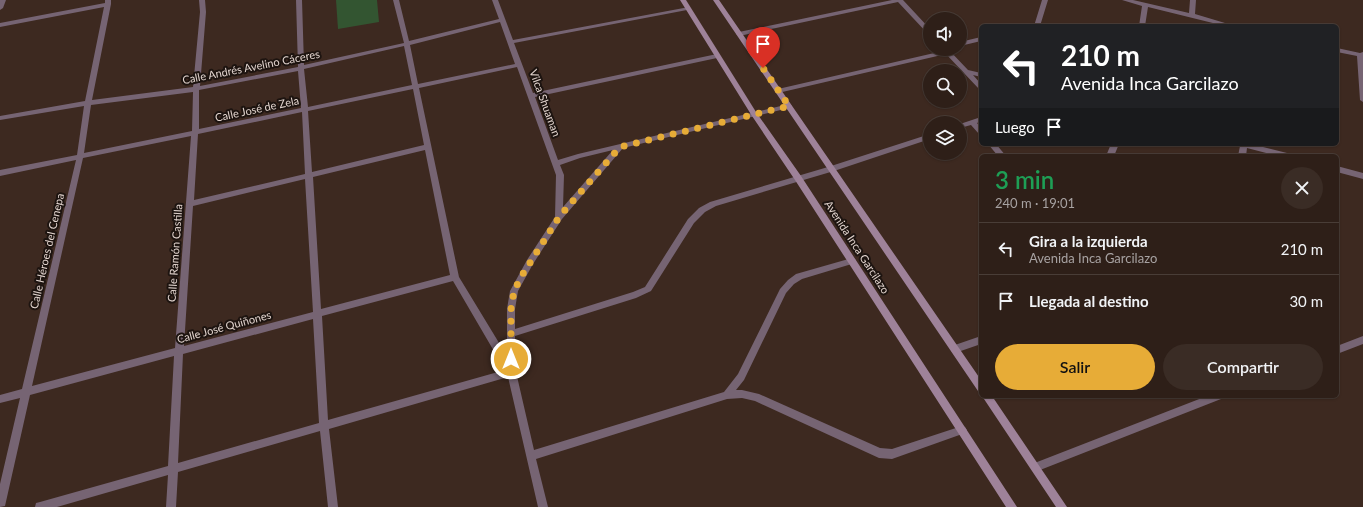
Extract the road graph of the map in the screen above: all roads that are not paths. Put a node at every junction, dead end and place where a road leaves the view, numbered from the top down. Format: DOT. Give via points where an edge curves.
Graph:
graph roads {
  1 [pos="3,0"];
  2 [pos="202,0"];
  3 [pos="396,0"];
  4 [pos="495,0"];
  5 [pos="716,0"];
  6 [pos="899,0"];
  7 [pos="1045,0"];
  8 [pos="1125,0"];
  9 [pos="1193,0"];
  10 [pos="301,1"];
  11 [pos="108,2"];
  12 [pos="685,4"];
  13 [pos="1145,5"];
  14 [pos="0,8"];
  15 [pos="1192,15"];
  16 [pos="502,20"];
  17 [pos="1038,24"];
  18 [pos="1142,24"];
  19 [pos="1225,24"];
  20 [pos="0,25"];
  21 [pos="923,26"];
  22 [pos="739,34"];
  23 [pos="979,39"];
  24 [pos="510,42"];
  25 [pos="967,42"];
  26 [pos="407,44"];
  27 [pos="1339,50"];
  28 [pos="1362,55"];
  29 [pos="716,56"];
  30 [pos="925,56"];
  31 [pos="951,56"];
  32 [pos="959,64"];
  33 [pos="519,65"];
  34 [pos="301,68"];
  35 [pos="967,71"];
  36 [pos="967,72"];
  37 [pos="979,74"];
  38 [pos="979,86"];
  39 [pos="416,87"];
  40 [pos="196,89"];
  41 [pos="778,91"];
  42 [pos="531,96"];
  43 [pos="1363,100"];
  44 [pos="88,103"];
  45 [pos="789,106"];
  46 [pos="305,110"];
  47 [pos="754,114"];
  48 [pos="0,118"];
  49 [pos="979,120"];
  50 [pos="972,122"];
  51 [pos="967,124"];
  52 [pos="979,130"];
  53 [pos="195,133"];
  54 [pos="923,138"];
  55 [pos="994,146"];
  56 [pos="1250,146"];
  57 [pos="427,147"];
  58 [pos="620,147"];
  59 [pos="1000,154"];
  60 [pos="1280,154"];
  61 [pos="80,157"];
  62 [pos="556,164"];
  63 [pos="831,170"];
  64 [pos="1339,170"];
  65 [pos="0,173"];
  66 [pos="309,175"];
  67 [pos="1363,176"];
  68 [pos="798,178"];
  69 [pos="190,204"];
  70 [pos="559,217"];
  71 [pos="852,261"];
  72 [pos="455,277"];
  73 [pos="318,314"];
  74 [pos="511,334"];
  75 [pos="1363,340"];
  76 [pos="979,341"];
  77 [pos="954,349"];
  78 [pos="1339,349"];
  79 [pos="179,351"];
  80 [pos="511,372"];
  81 [pos="979,385"];
  82 [pos="26,392"];
  83 [pos="727,395"];
  84 [pos="988,398"];
  85 [pos="1213,398"];
  86 [pos="0,399"];
  87 [pos="324,426"];
  88 [pos="962,430"];
  89 [pos="531,456"];
  90 [pos="1035,467"];
  91 [pos="173,469"];
  92 [pos="0,506"];
  93 [pos="40,507"];
  94 [pos="171,507"];
  95 [pos="333,507"];
  96 [pos="543,507"];
  97 [pos="1012,507"];
  98 [pos="1062,507"];
  1 -- 14 [label="street"];
  2 -- 40 [label="street, Calle Ramón Castilla"];
  3 -- 26 [label="street"];
  4 -- 16 [label="street, Vilca Shuaman"];
  5 -- 22 [label="main road, Avenida Inca Garcilazo"];
  6 -- 21 [label="street"];
  6 -- 22 [label="street"];
  7 -- 17 [label="street"];
  8 -- 13 [label="street"];
  9 -- 15 [label="street"];
  10 -- 34 [label="street"];
  11 -- 20 [label="street"];
  11 -- 44 [label="street, Calle Héroes del Cenepa"];
  12 -- 24 [label="street"];
  12 -- 29 [label="main road, Avenida Inca Garcilazo"];
  13 -- 15 [label="street"];
  13 -- 18 [label="street"];
  15 -- 19 [label="street"];
  16 -- 24 [label="street, Vilca Shuaman"];
  16 -- 26 [label="street, Calle Andrés Avelino Cáceres"];
  22 -- 41 [label="main road, Avenida Inca Garcilazo"];
  23 -- 25 [label="street"];
  24 -- 33 [label="street, Vilca Shuaman"];
  26 -- 34 [label="street, Calle Andrés Avelino Cáceres"];
  26 -- 39 [label="street"];
  27 -- 28 [label="street"];
  28 -- 43 [label="street"];
  29 -- 42 [label="street"];
  29 -- 47 [label="main road, Avenida Inca Garcilazo"];
  30 -- 41 [label="street"];
  31 -- 32 [label="street"];
  33 -- 39 [label="street, Calle José de Zela"];
  33 -- 42 [label="street, Vilca Shuaman"];
  34 -- 40 [label="street, Calle Andrés Avelino Cáceres"];
  34 -- 46 [label="street"];
  35 -- 37 [label="street"];
  36 -- 38 [label="street"];
  39 -- 46 [label="street, Calle José de Zela"];
  39 -- 57 [label="street"];
  40 -- 44 [label="street, Calle Andrés Avelino Cáceres"];
  40 -- 53 [label="street, Calle Ramón Castilla"];
  41 -- 45 [label="main road, Avenida Inca Garcilazo"];
  42 -- 62 [label="street, Vilca Shuaman"];
  44 -- 48 [label="street, Calle Andrés Avelino Cáceres"];
  44 -- 61 [label="street, Calle Héroes del Cenepa"];
  45 -- 47 [label="street"];
  45 -- 63 [label="main road, Avenida Inca Garcilazo"];
  46 -- 53 [label="street, Calle José de Zela"];
  46 -- 66 [label="street"];
  47 -- 58 [label="street"];
  47 -- 68 [label="main road, Avenida Inca Garcilazo"];
  49 -- 50 [label="street"];
  50 -- 51 [label="street"];
  50 -- 52 [label="street"];
  53 -- 61 [label="street, Calle José de Zela"];
  53 -- 69 [label="street, Calle Ramón Castilla"];
  54 -- 63 [label="street"];
  55 -- 59 [label="street"];
  56 -- 60 [label="street"];
  57 -- 66 [label="street"];
  57 -- 72 [label="street"];
  58 -- 62 [label="street"];
  58 -- 70 [label="street"];
  61 -- 65 [label="street, Calle José de Zela"];
  61 -- 82 [label="street, Calle Héroes del Cenepa"];
  62 -- 70 [label="street, Vilca Shuaman" via="560,175"];
  63 -- 68 [label="street"];
  63 -- 77 [label="main road, Avenida Inca Garcilazo"];
  64 -- 67 [label="street"];
  66 -- 69 [label="street"];
  66 -- 73 [label="street"];
  68 -- 71 [label="main road, Avenida Inca Garcilazo"];
  68 -- 74 [label="street" via="713,204 702,210 691,221 648,289"];
  69 -- 79 [label="street, Calle Ramón Castilla"];
  70 -- 74 [label="street" via="514,291"];
  71 -- 83 [label="street" via="799,276 782,291 741,377"];
  71 -- 88 [label="main road, Avenida Inca Garcilazo"];
  72 -- 73 [label="street, Calle José Quiñones"];
  72 -- 80 [label="street"];
  73 -- 79 [label="street, Calle José Quiñones"];
  73 -- 87 [label="street"];
  74 -- 80 [label="street"];
  75 -- 78 [label="street"];
  76 -- 77 [label="street"];
  77 -- 81 [label="main road, Avenida Inca Garcilazo"];
  79 -- 82 [label="street, Calle José Quiñones"];
  79 -- 91 [label="street, Calle Ramón Castilla"];
  80 -- 87 [label="street"];
  80 -- 89 [label="street"];
  82 -- 86 [label="street, Calle José Quiñones"];
  82 -- 92 [label="street, Calle Héroes del Cenepa"];
  83 -- 88 [label="street" via="742,394 756,397 879,453 892,454"];
  83 -- 89 [label="street"];
  84 -- 90 [label="main road"];
  85 -- 90 [label="street"];
  87 -- 91 [label="street"];
  87 -- 95 [label="street"];
  88 -- 97 [label="main road, Avenida Inca Garcilazo"];
  89 -- 96 [label="street"];
  90 -- 98 [label="main road"];
  91 -- 93 [label="street"];
  91 -- 94 [label="street, Calle Ramón Castilla"];
}
